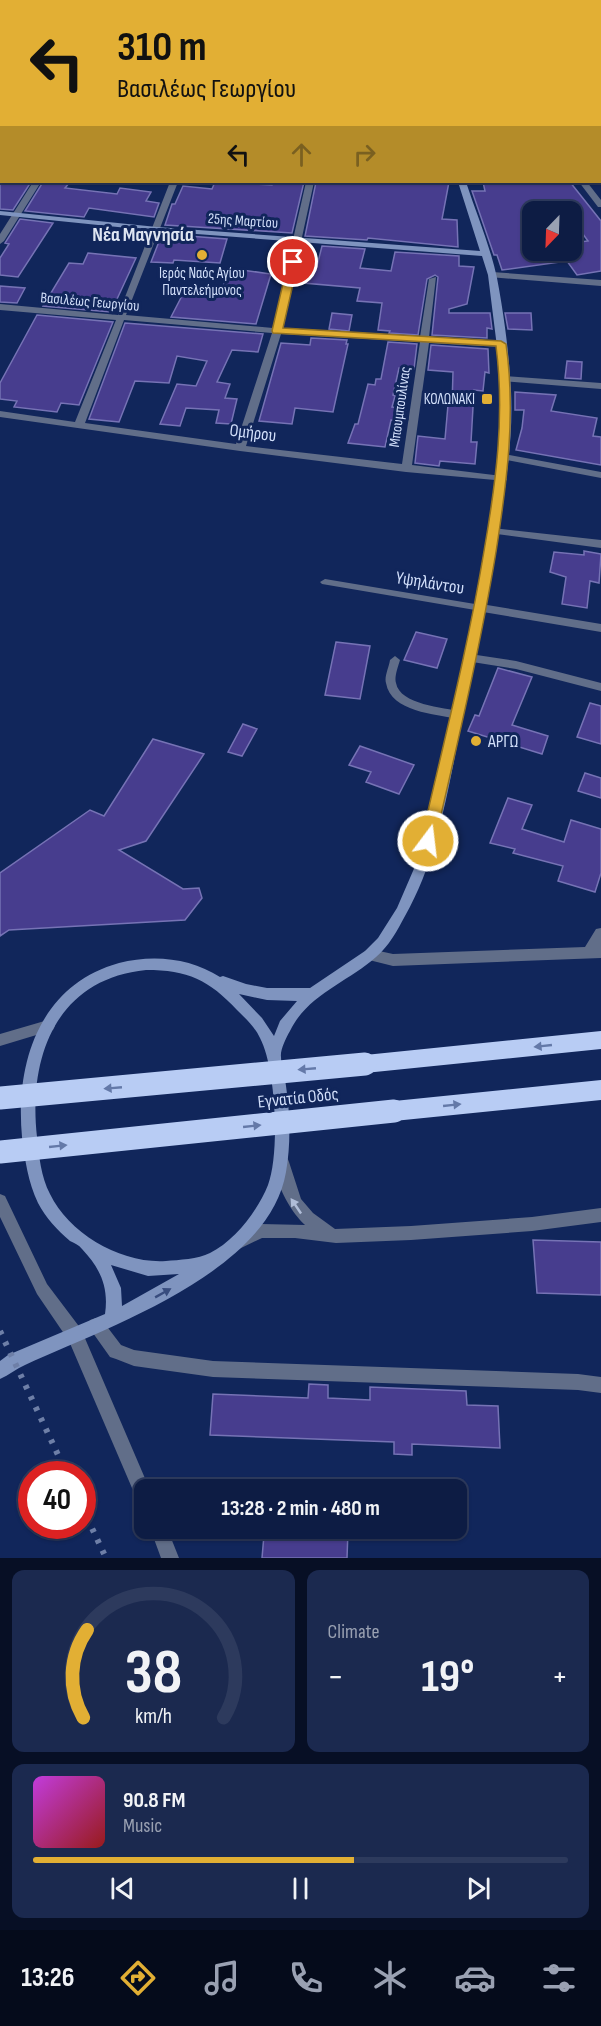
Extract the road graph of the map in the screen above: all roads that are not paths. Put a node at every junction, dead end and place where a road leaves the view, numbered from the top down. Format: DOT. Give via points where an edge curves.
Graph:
graph roads {
  1 [pos="36,183"];
  2 [pos="174,183"];
  3 [pos="310,183"];
  4 [pos="462,183"];
  5 [pos="584,183"];
  6 [pos="601,205"];
  7 [pos="0,213"];
  8 [pos="16,215"];
  9 [pos="157,228"];
  10 [pos="298,239"];
  11 [pos="0,241"];
  12 [pos="484,254"];
  13 [pos="492,275"];
  14 [pos="433,279"];
  15 [pos="601,284"];
  16 [pos="0,307"];
  17 [pos="120,319"];
  18 [pos="277,331"];
  19 [pos="424,340"];
  20 [pos="501,344"];
  21 [pos="506,379"];
  22 [pos="601,386"];
  23 [pos="0,414"];
  24 [pos="79,425"];
  25 [pos="240,448"];
  26 [pos="504,457"];
  27 [pos="406,469"];
  28 [pos="601,475"];
  29 [pos="502,478"];
  30 [pos="493,531"];
  31 [pos="601,544"];
  32 [pos="325,582"];
  33 [pos="481,608"];
  34 [pos="601,628"];
  35 [pos="470,658"];
  36 [pos="395,660"];
  37 [pos="601,687"];
  38 [pos="458,716"];
  39 [pos="601,933"];
  40 [pos="595,952"];
  41 [pos="370,955"];
  42 [pos="193,969"];
  43 [pos="312,994"];
  44 [pos="48,1026"];
  45 [pos="0,1040"];
  46 [pos="601,1040"];
  47 [pos="273,1056"];
  48 [pos="601,1090"];
  49 [pos="0,1098"];
  50 [pos="0,1152"];
  51 [pos="281,1158"];
  52 [pos="0,1201"];
  53 [pos="601,1215"];
  54 [pos="336,1236"];
  55 [pos="85,1241"];
  56 [pos="238,1243"];
  57 [pos="212,1261"];
  58 [pos="112,1319"];
  59 [pos="96,1326"];
  60 [pos="75,1335"];
  61 [pos="0,1371"];
  62 [pos="601,1384"];
  63 [pos="137,1479"];
  64 [pos="163,1539"];
  65 [pos="171,1558"];
  1 -- 8 [label="street"];
  2 -- 9 [label="street"];
  3 -- 10 [label="street"];
  4 -- 12 [label="street"];
  5 -- 6 [label="street"];
  7 -- 8 [label="street, 25ης Μαρτίου"];
  8 -- 9 [label="street, 25ης Μαρτίου"];
  8 -- 11 [label="street"];
  9 -- 10 [label="street, 25ης Μαρτίου"];
  9 -- 17 [label="street"];
  10 -- 12 [label="street, 25ης Μαρτίου"];
  10 -- 18 [label="street"];
  12 -- 13 [label="street"];
  13 -- 15 [label="street"];
  13 -- 20 [label="street"];
  14 -- 19 [label="street, Μπουμπουλίνας"];
  16 -- 17 [label="street, Βασιλέως Γεωργίου"];
  17 -- 18 [label="street, Βασιλέως Γεωργίου"];
  17 -- 24 [label="street"];
  18 -- 19 [label="street, Βασιλέως Γεωργίου"];
  18 -- 25 [label="street"];
  19 -- 20 [label="street, Βασιλέως Γεωργίου"];
  19 -- 27 [label="street, Μπουμπουλίνας"];
  20 -- 21 [label="street"];
  21 -- 22 [label="street"];
  21 -- 26 [label="street"];
  23 -- 24 [label="street, Ομήρου"];
  24 -- 25 [label="street, Ομήρου"];
  25 -- 27 [label="street, Ομήρου"];
  26 -- 28 [label="street"];
  26 -- 29 [label="street"];
  27 -- 29 [label="street, Ομήρου"];
  29 -- 30 [label="street"];
  30 -- 31 [label="street"];
  30 -- 33 [label="street"];
  32 -- 33 [label="lane, Υψηλάντου"];
  33 -- 34 [label="street, Υψηλάντου"];
  33 -- 35 [label="street"];
  35 -- 37 [label="street" via="516,665"];
  35 -- 38 [label="street"];
  36 -- 38 [label="lane" via="390,682 397,697"];
  38 -- 41 [label="street" via="422,864 396,922"];
  39 -- 40 [label="street"];
  40 -- 41 [label="street" via="393,960"];
  41 -- 43 [label="street"];
  42 -- 43 [label="street" via="246,992 266,996"];
  42 -- 44 [label="street" via="166,963 106,971 76,992"];
  42 -- 47 [label="street" via="224,986 254,1017"];
  43 -- 47 [label="street" via="285,1025"];
  44 -- 45 [label="street"];
  44 -- 55 [label="street" via="32,1066 27,1113 33,1167 50,1208"];
  46 -- 49 [label="highway, Εγνατία Οδός, one-way, bridge"];
  47 -- 51 [label="street" via="282,1105"];
  50 -- 48 [label="highway, Εγνατία Οδός, one-way, bridge"];
  54 -- 51 [label="street, one-way" via="296,1209"];
  51 -- 56 [label="street" via="273,1192"];
  52 -- 60 [label="street" via="42,1289"];
  53 -- 54 [label="street" via="532,1224"];
  54 -- 56 [label="street" via="261,1232"];
  55 -- 57 [label="street" via="114,1260 142,1268"];
  55 -- 58 [label="street" via="115,1287"];
  56 -- 57 [label="street"];
  58 -- 57 [label="street, one-way"];
  58 -- 59 [label="street"];
  59 -- 60 [label="street"];
  59 -- 62 [label="street" via="116,1351 134,1358 194,1367"];
  60 -- 61 [label="street"];
  60 -- 63 [label="street"];
  64 -- 65 [label="street"];
}
